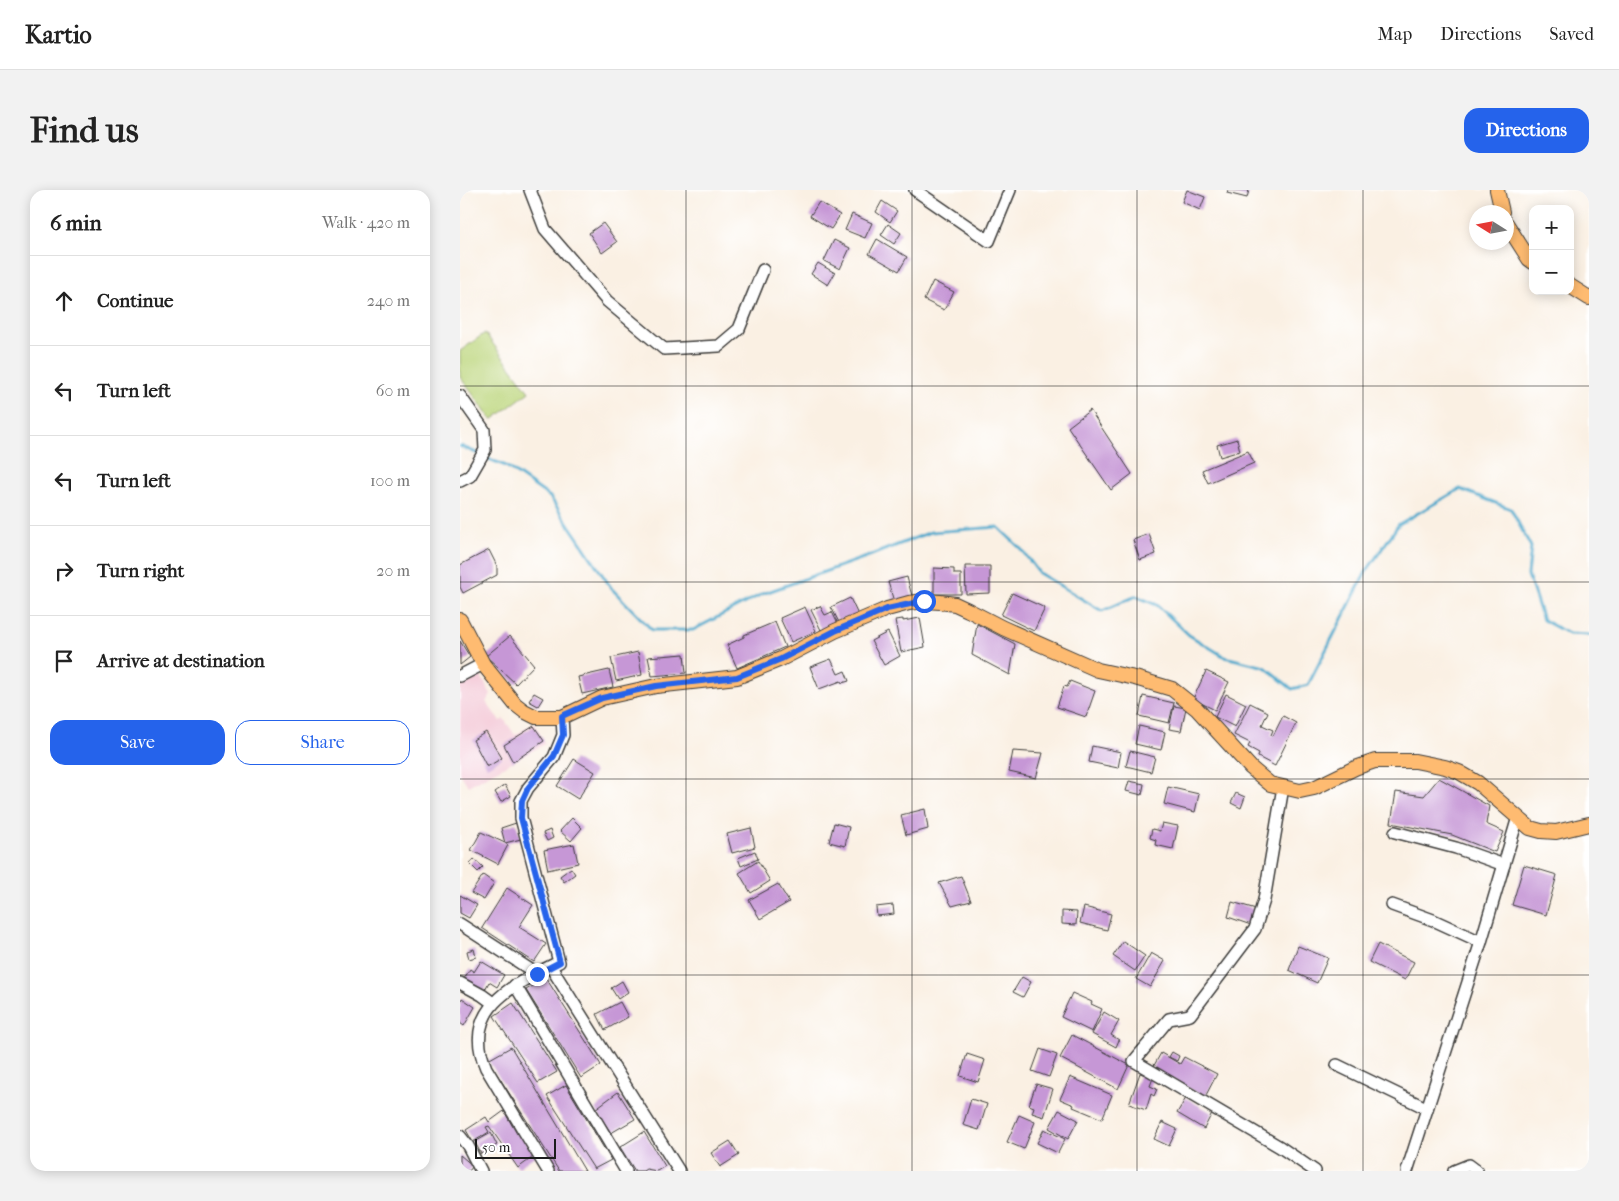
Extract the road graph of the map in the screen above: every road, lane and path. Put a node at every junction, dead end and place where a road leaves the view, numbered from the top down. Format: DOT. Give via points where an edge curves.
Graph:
graph roads {
  1 [pos="530,190"];
  2 [pos="915,190"];
  3 [pos="1010,190"];
  4 [pos="1497,190"];
  5 [pos="1500,205"];
  6 [pos="1514,236"];
  7 [pos="1529,260"];
  8 [pos="763,270"];
  9 [pos="1574,289"];
  10 [pos="1589,298"];
  11 [pos="460,396"];
  12 [pos="460,481"];
  13 [pos="460,620"];
  14 [pos="483,664"];
  15 [pos="460,676"];
  16 [pos="562,716"];
  17 [pos="1282,787"];
  18 [pos="1518,817"];
  19 [pos="1589,824"];
  20 [pos="1395,832"];
  21 [pos="1504,865"];
  22 [pos="1392,905"];
  23 [pos="460,924"];
  24 [pos="1480,942"];
  25 [pos="551,967"];
  26 [pos="537,974"];
  27 [pos="460,983"];
  28 [pos="515,985"];
  29 [pos="493,1003"];
  30 [pos="1337,1065"];
  31 [pos="1426,1108"];
  32 [pos="460,1136"];
  33 [pos="481,1171"];
  34 [pos="548,1171"];
  35 [pos="626,1171"];
  36 [pos="679,1171"];
  37 [pos="1315,1171"];
  38 [pos="1407,1171"];
  39 [pos="1454,1171"];
  40 [pos="1477,1171"];
  1 -- 8 [label="street" via="545,229 607,301 664,349 719,346 739,329"];
  2 -- 3 [label="street" via="989,241"];
  4 -- 5 [label="main road"];
  6 -- 7 [label="main road"];
  9 -- 10 [label="main road"];
  11 -- 12 [label="street" via="484,430 485,450 470,476"];
  13 -- 14 [label="main road"];
  14 -- 15 [label="street"];
  14 -- 16 [label="main road" via="502,690 524,711 536,717"];
  16 -- 17 [label="main road" via="602,698 656,686 737,677 887,609 924,601 940,602 955,604 1094,669 1172,688 1197,709 1262,778"];
  16 -- 25 [label="street" via="563,735 554,756 528,788 522,801 521,818 560,962"];
  17 -- 18 [label="main road" via="1314,788 1375,761 1415,761 1459,772 1478,783"];
  17 -- 37 [label="street" via="1264,900 1255,929 1190,1015 1169,1019 1134,1061"];
  18 -- 19 [label="main road" via="1530,828 1542,831 1556,832"];
  18 -- 21 [label="street"];
  20 -- 21 [label="street"];
  21 -- 24 [label="street"];
  22 -- 24 [label="street"];
  23 -- 26 [label="street"];
  24 -- 31 [label="street"];
  25 -- 26 [label="street"];
  25 -- 36 [label="street"];
  26 -- 28 [label="street"];
  27 -- 29 [label="street"];
  28 -- 29 [label="street"];
  28 -- 35 [label="street"];
  29 -- 34 [label="street" via="479,1023 481,1057"];
  30 -- 31 [label="street"];
  31 -- 38 [label="street"];
  32 -- 33 [label="street"];
  39 -- 40 [label="street" via="1469,1165"];
}
